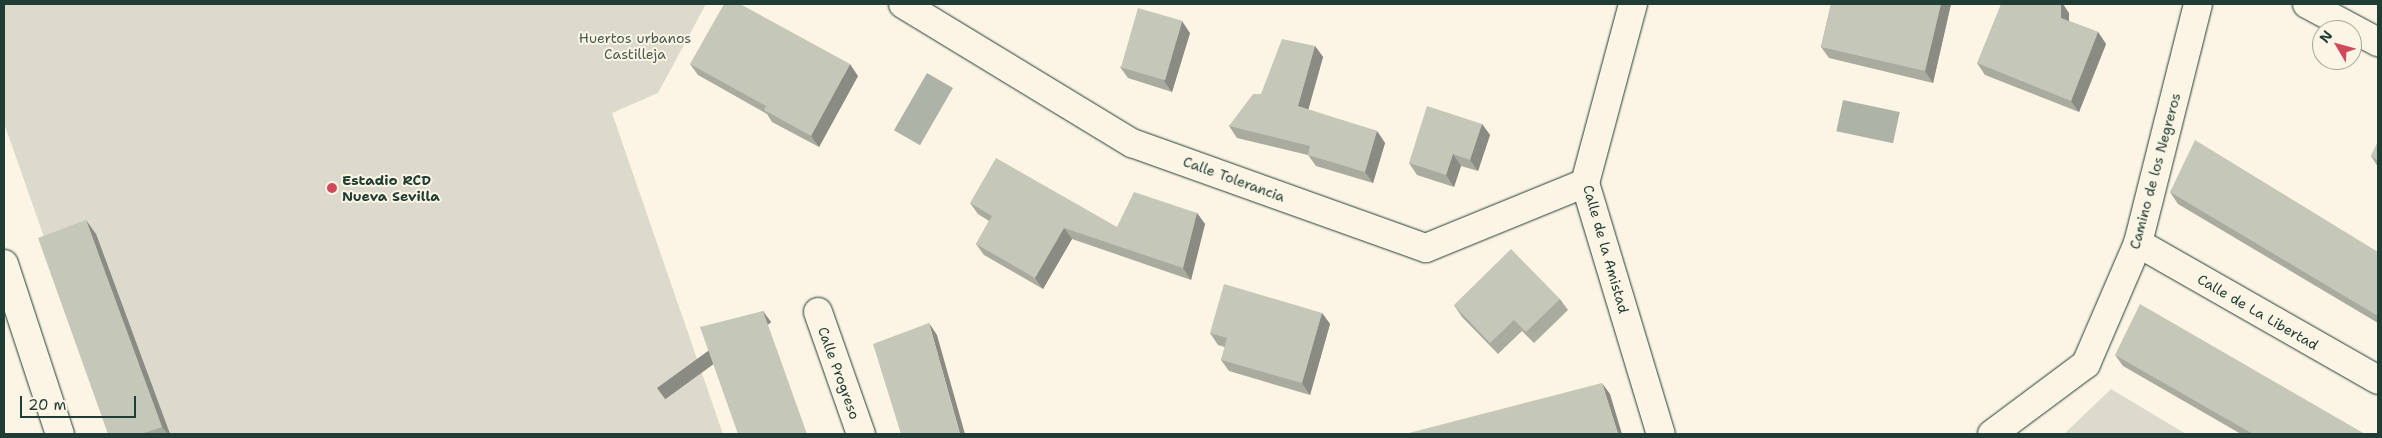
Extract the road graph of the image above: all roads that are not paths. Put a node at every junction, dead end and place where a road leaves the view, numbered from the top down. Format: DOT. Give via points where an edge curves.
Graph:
graph roads {
  1 [pos="903,4"];
  2 [pos="1633,4"];
  3 [pos="2198,4"];
  4 [pos="2308,4"];
  5 [pos="2378,42"];
  6 [pos="1586,184"];
  7 [pos="2138,243"];
  8 [pos="4,264"];
  9 [pos="818,312"];
  10 [pos="2378,380"];
  11 [pos="60,434"];
  12 [pos="861,434"];
  13 [pos="1661,434"];
  14 [pos="1992,434"];
  1 -- 6 [label="street, Calle Tolerancia" via="1132,143 1426,248"];
  2 -- 6 [label="street, Calle de la Amistad"];
  3 -- 7 [label="street, Camino de los Negreros"];
  4 -- 5 [label="street"];
  6 -- 13 [label="street, Calle de la Amistad"];
  7 -- 10 [label="street, Calle de La Libertad"];
  7 -- 14 [label="street, Camino de los Negreros" via="2086,364"];
  8 -- 11 [label="street"];
  9 -- 12 [label="street, Calle Progreso"];
}
